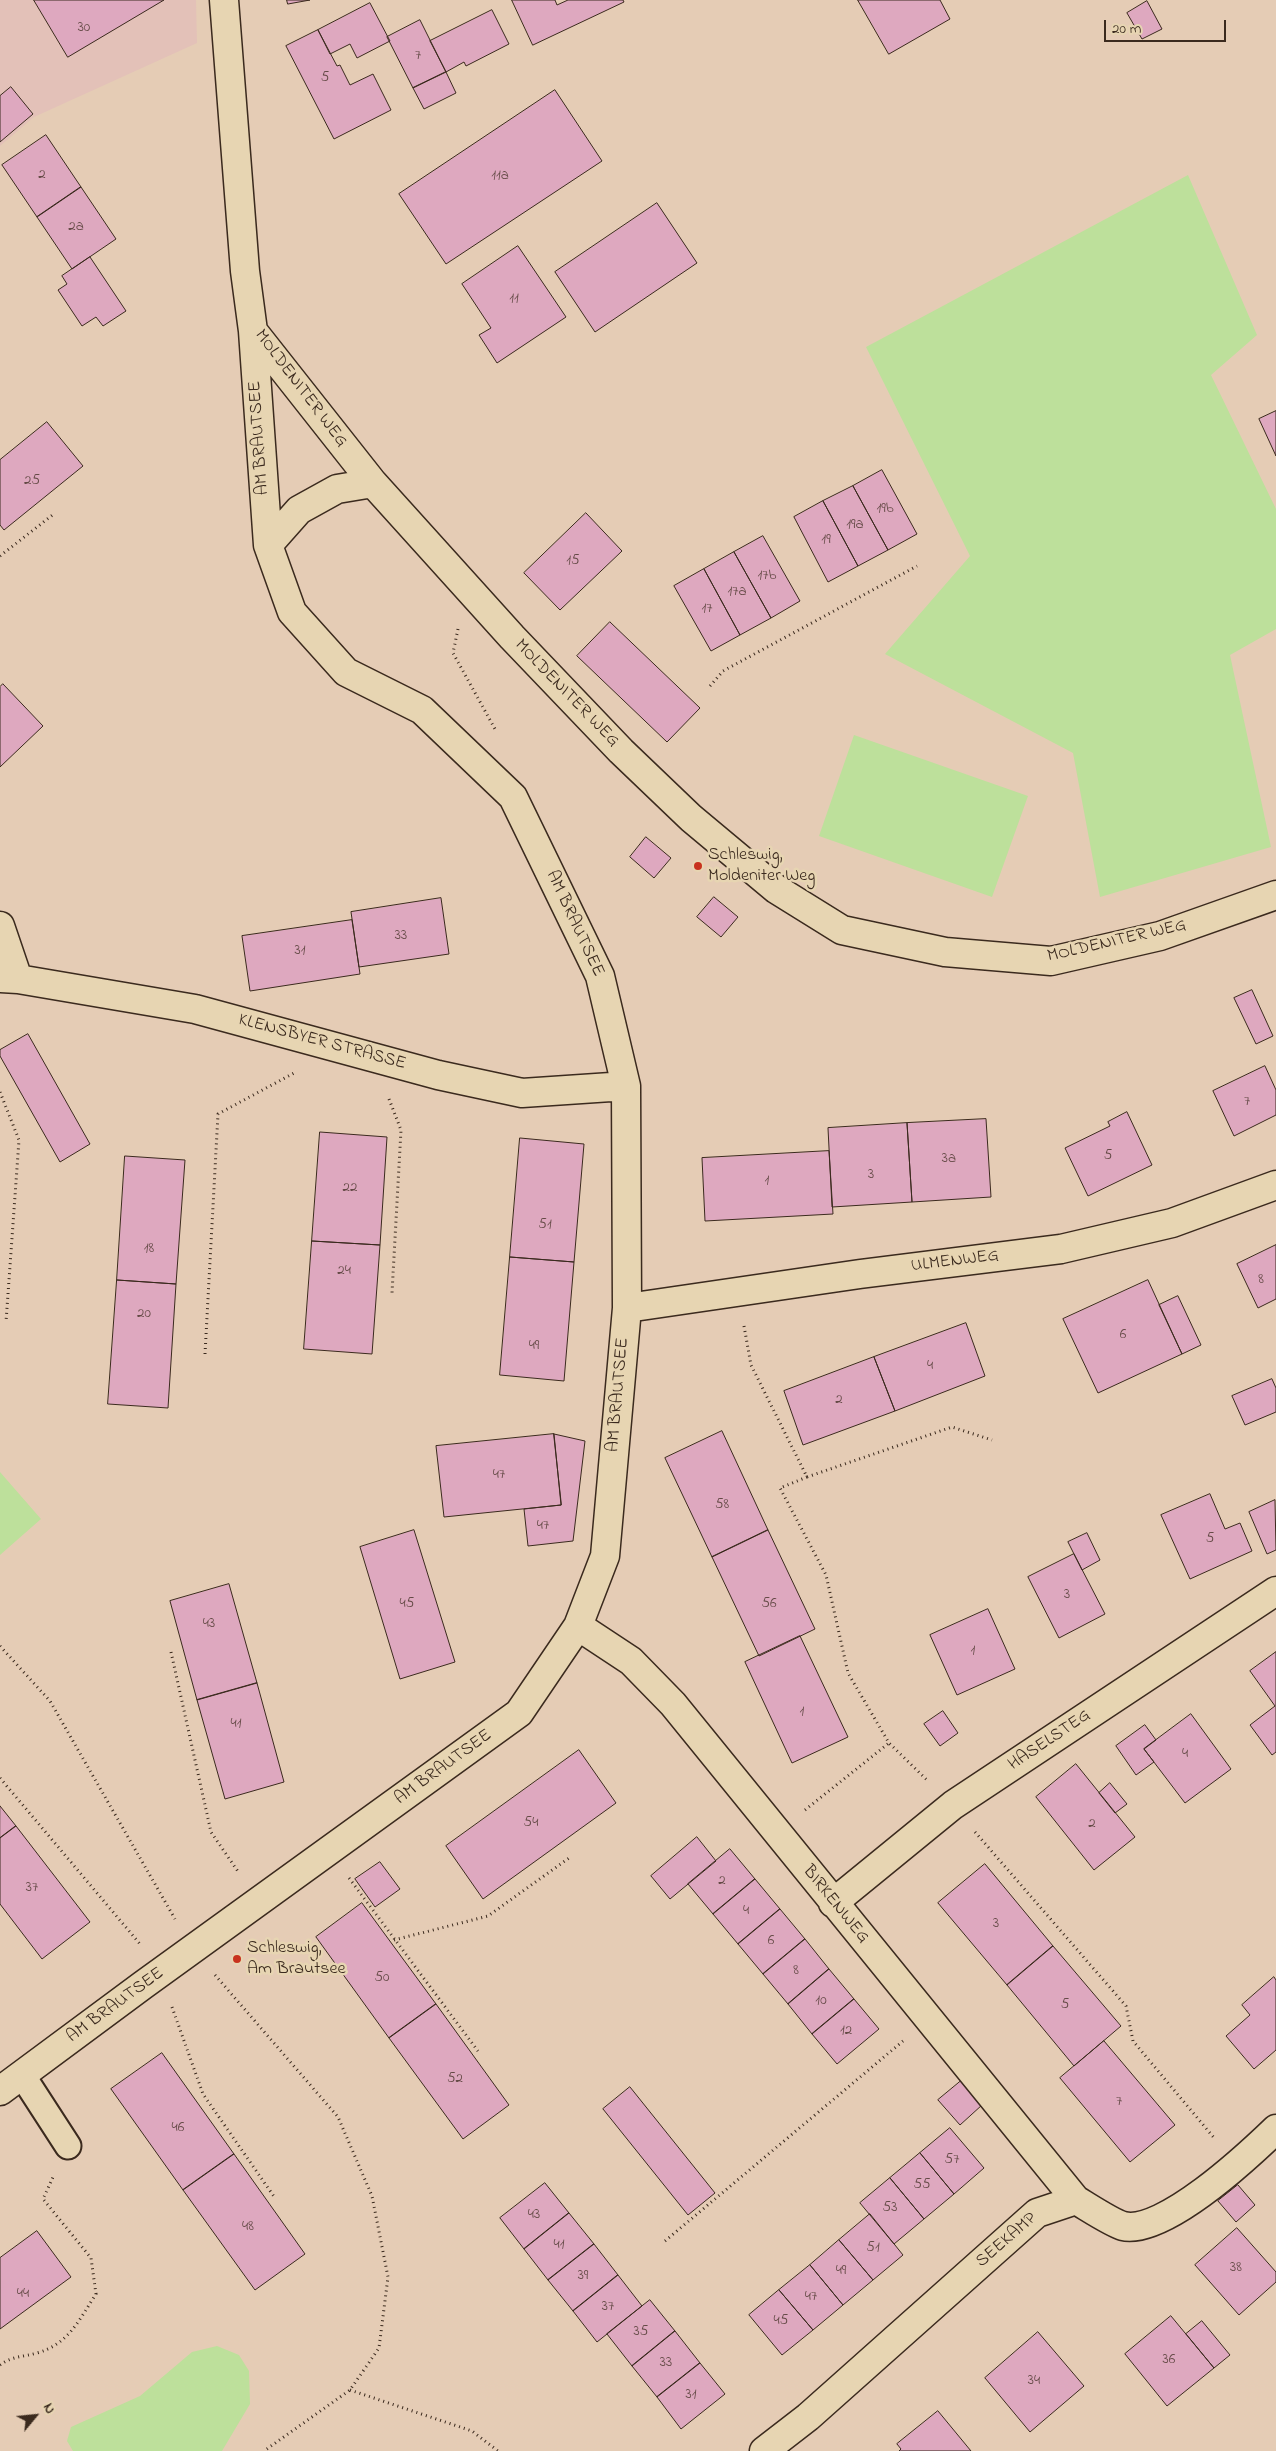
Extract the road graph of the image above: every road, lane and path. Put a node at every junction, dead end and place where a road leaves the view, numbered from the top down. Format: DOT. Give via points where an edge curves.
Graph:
graph roads {
  1 [pos="224,0"];
  2 [pos="253,331"];
  3 [pos="373,483"];
  4 [pos="55,513"];
  5 [pos="268,544"];
  6 [pos="0,556"];
  7 [pos="917,566"];
  8 [pos="512,637"];
  9 [pos="710,686"];
  10 [pos="500,737"];
  11 [pos="1276,895"];
  12 [pos="0,926"];
  13 [pos="9,978"];
  14 [pos="314,1040"];
  15 [pos="394,1062"];
  16 [pos="626,1086"];
  17 [pos="0,1092"];
  18 [pos="1276,1185"];
  19 [pos="738,1292"];
  20 [pos="392,1293"];
  21 [pos="627,1308"];
  22 [pos="6,1322"];
  23 [pos="206,1354"];
  24 [pos="992,1440"];
  25 [pos="807,1477"];
  26 [pos="1276,1591"];
  27 [pos="578,1626"];
  28 [pos="0,1646"];
  29 [pos="170,1652"];
  30 [pos="889,1743"];
  31 [pos="0,1778"];
  32 [pos="953,1806"];
  33 [pos="776,1832"];
  34 [pos="329,1852"];
  35 [pos="568,1858"];
  36 [pos="259,1903"];
  37 [pos="833,1903"];
  38 [pos="394,1940"];
  39 [pos="193,1950"];
  40 [pos="160,1973"];
  41 [pos="928,2019"];
  42 [pos="478,2051"];
  43 [pos="22,2075"];
  44 [pos="0,2092"];
  45 [pos="1276,2129"];
  46 [pos="68,2146"];
  47 [pos="1238,2166"];
  48 [pos="275,2198"];
  49 [pos="1076,2200"];
  50 [pos="666,2241"];
  51 [pos="0,2365"];
  52 [pos="350,2390"];
  53 [pos="264,2451"];
  54 [pos="498,2451"];
  55 [pos="764,2451"];
  1 -- 2 [label="street, MOLDENITER WEG" via="245,271"];
  2 -- 3 [label="street, MOLDENITER WEG"];
  2 -- 5 [label="street, AM BRAUTSEE"];
  3 -- 5 [label="street" via="337,490 299,510"];
  3 -- 8 [label="street, MOLDENITER WEG"];
  4 -- 6 [label="path"];
  5 -- 16 [label="street, AM BRAUTSEE" via="292,612 346,672 422,710 513,796 600,976"];
  7 -- 9 [label="path" via="723,671"];
  8 -- 10 [label="path" via="458,626 453,653"];
  8 -- 11 [label="street, MOLDENITER WEG" via="621,751 691,818 776,889 842,930 945,952 1052,961 1160,936"];
  12 -- 13 [label="street, KLENSBYER STRASSE"];
  13 -- 14 [label="street, KLENSBYER STRASSE" via="195,1009"];
  14 -- 15 [label="street, KLENSBYER STRASSE"];
  14 -- 23 [label="path" via="301,1069 218,1114"];
  15 -- 16 [label="street, KLENSBYER STRASSE" via="522,1093"];
  15 -- 20 [label="path" via="386,1092 401,1130"];
  16 -- 21 [label="street, AM BRAUTSEE"];
  17 -- 22 [label="path" via="19,1140"];
  18 -- 19 [label="street, ULMENWEG" via="1172,1223 1061,1249"];
  19 -- 21 [label="street, ULMENWEG"];
  19 -- 25 [label="path" via="751,1365"];
  21 -- 27 [label="street, AM BRAUTSEE" via="605,1556"];
  24 -- 25 [label="path" via="952,1427"];
  25 -- 30 [label="path" via="780,1488 826,1576 848,1673"];
  26 -- 32 [label="street, HASELSTEG"];
  27 -- 33 [label="street, BIRKENWEG" via="631,1661 673,1704"];
  27 -- 34 [label="street, AM BRAUTSEE" via="519,1713"];
  28 -- 39 [label="path" via="50,1701"];
  29 -- 36 [label="path" via="211,1832"];
  30 -- 32 [label="path"];
  30 -- 33 [label="path"];
  31 -- 40 [label="path" via="142,1946"];
  32 -- 37 [label="street, HASELSTEG"];
  32 -- 47 [label="path" via="1126,2006 1133,2041"];
  33 -- 37 [label="street, BIRKENWEG"];
  34 -- 36 [label="street, AM BRAUTSEE"];
  34 -- 38 [label="path"];
  35 -- 38 [label="path" via="488,1916"];
  36 -- 39 [label="street, AM BRAUTSEE"];
  37 -- 41 [label="street, BIRKENWEG"];
  38 -- 42 [label="path"];
  39 -- 40 [label="street, AM BRAUTSEE"];
  39 -- 52 [label="path" via="338,2117 372,2196 388,2277 378,2348"];
  40 -- 43 [label="street, AM BRAUTSEE"];
  40 -- 48 [label="path" via="203,2094"];
  41 -- 49 [label="street, BIRKENWEG"];
  41 -- 50 [label="path"];
  43 -- 44 [label="street, AM BRAUTSEE"];
  43 -- 46 [label="lane"];
  45 -- 47 [label="street"];
  46 -- 51 [label="path" via="43,2198 91,2258 96,2294 66,2339 38,2353 10,2358"];
  47 -- 49 [label="street" via="1183,2206 1146,2224 1124,2226"];
  49 -- 55 [label="street, SEEKAMP" via="1036,2213 808,2417"];
  52 -- 53 [label="path"];
  52 -- 54 [label="path" via="472,2431"];
}
